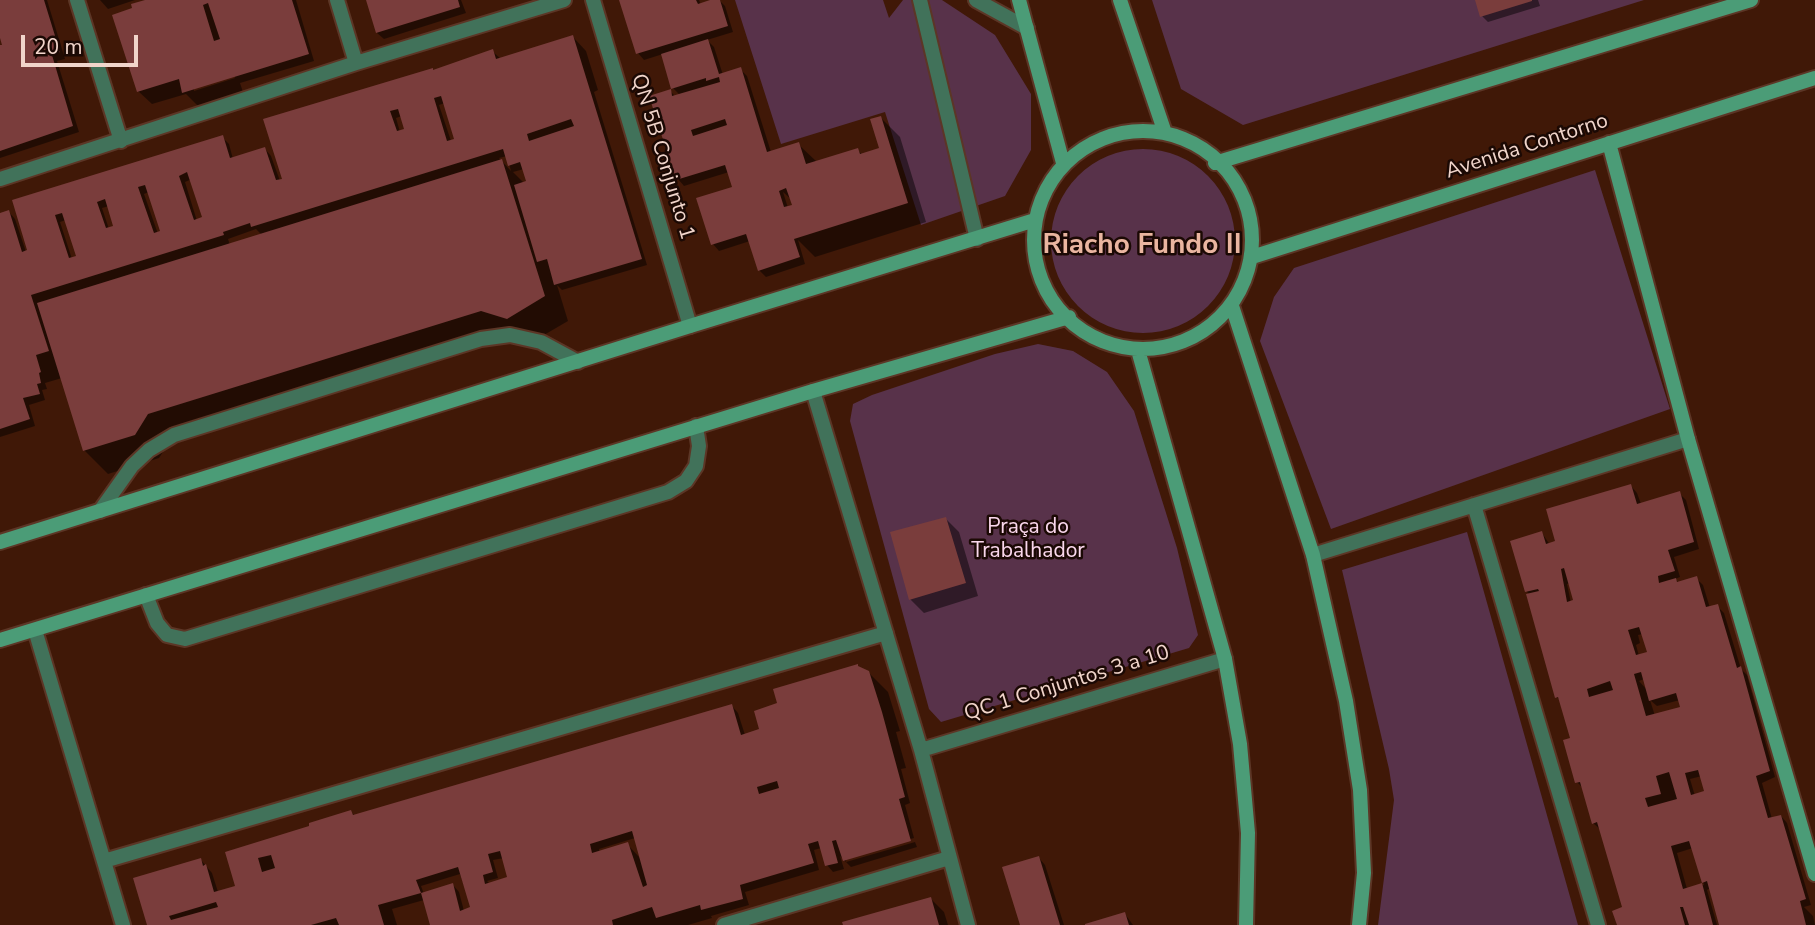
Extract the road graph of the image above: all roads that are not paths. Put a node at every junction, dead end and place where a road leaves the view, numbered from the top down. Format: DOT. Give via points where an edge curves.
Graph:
graph roads {
  1 [pos="77,0"];
  2 [pos="337,0"];
  3 [pos="564,0"];
  4 [pos="593,0"];
  5 [pos="920,0"];
  6 [pos="976,0"];
  7 [pos="1019,0"];
  8 [pos="1120,0"];
  9 [pos="1751,0"];
  10 [pos="1027,28"];
  11 [pos="356,63"];
  12 [pos="1815,78"];
  13 [pos="1164,130"];
  14 [pos="121,141"];
  15 [pos="1609,143"];
  16 [pos="1063,163"];
  17 [pos="1215,163"];
  18 [pos="0,179"];
  19 [pos="1035,220"];
  20 [pos="976,239"];
  21 [pos="1252,257"];
  22 [pos="1232,306"];
  23 [pos="1069,317"];
  24 [pos="690,326"];
  25 [pos="1138,350"];
  26 [pos="578,362"];
  27 [pos="813,391"];
  28 [pos="696,426"];
  29 [pos="1688,439"];
  30 [pos="1474,505"];
  31 [pos="100,511"];
  32 [pos="0,542"];
  33 [pos="1313,555"];
  34 [pos="146,595"];
  35 [pos="35,630"];
  36 [pos="886,633"];
  37 [pos="0,640"];
  38 [pos="1225,659"];
  39 [pos="921,750"];
  40 [pos="949,858"];
  41 [pos="104,861"];
  42 [pos="1815,874"];
  43 [pos="123,925"];
  44 [pos="724,925"];
  45 [pos="968,925"];
  46 [pos="1246,925"];
  47 [pos="1359,925"];
  48 [pos="1598,925"];
  1 -- 14 [label="street"];
  2 -- 11 [label="street"];
  3 -- 11 [label="street"];
  4 -- 24 [label="street, QN 5B Conjunto 1"];
  5 -- 20 [label="street"];
  6 -- 10 [label="street"];
  7 -- 10 [label="main road"];
  8 -- 13 [label="main road"];
  9 -- 17 [label="main road"];
  10 -- 16 [label="main road"];
  11 -- 14 [label="street"];
  12 -- 15 [label="main road, Avenida Contorno"];
  13 -- 16 [label="main road" via="1137,129 1108,136"];
  13 -- 17 [label="main road"];
  14 -- 18 [label="street"];
  15 -- 21 [label="main road, Avenida Contorno"];
  15 -- 29 [label="main road"];
  16 -- 19 [label="main road"];
  17 -- 21 [label="main road" via="1244,202"];
  19 -- 20 [label="main road"];
  19 -- 23 [label="main road" via="1037,263 1044,283"];
  20 -- 24 [label="main road"];
  21 -- 22 [label="main road"];
  22 -- 25 [label="main road" via="1195,339"];
  22 -- 33 [label="main road"];
  23 -- 25 [label="main road" via="1110,344"];
  23 -- 27 [label="main road"];
  24 -- 26 [label="main road"];
  25 -- 38 [label="main road"];
  26 -- 31 [label="main road"];
  26 -- 31 [label="street" via="541,342 510,335 428,355 174,435 132,466"];
  27 -- 28 [label="main road"];
  27 -- 36 [label="street"];
  28 -- 34 [label="main road"];
  28 -- 34 [label="street" via="696,466 686,481 668,492 590,517 185,639 167,635"];
  29 -- 30 [label="street"];
  29 -- 42 [label="main road"];
  30 -- 33 [label="street"];
  30 -- 48 [label="street"];
  31 -- 32 [label="main road"];
  33 -- 47 [label="main road" via="1346,701 1360,790 1364,873"];
  34 -- 35 [label="main road"];
  35 -- 37 [label="main road"];
  35 -- 41 [label="street"];
  36 -- 39 [label="street"];
  36 -- 41 [label="street"];
  38 -- 39 [label="street, QC 1 Conjuntos 3 a 10"];
  38 -- 46 [label="main road" via="1240,744 1248,833"];
  39 -- 40 [label="street"];
  40 -- 44 [label="street"];
  40 -- 45 [label="street"];
  41 -- 43 [label="street"];
}
